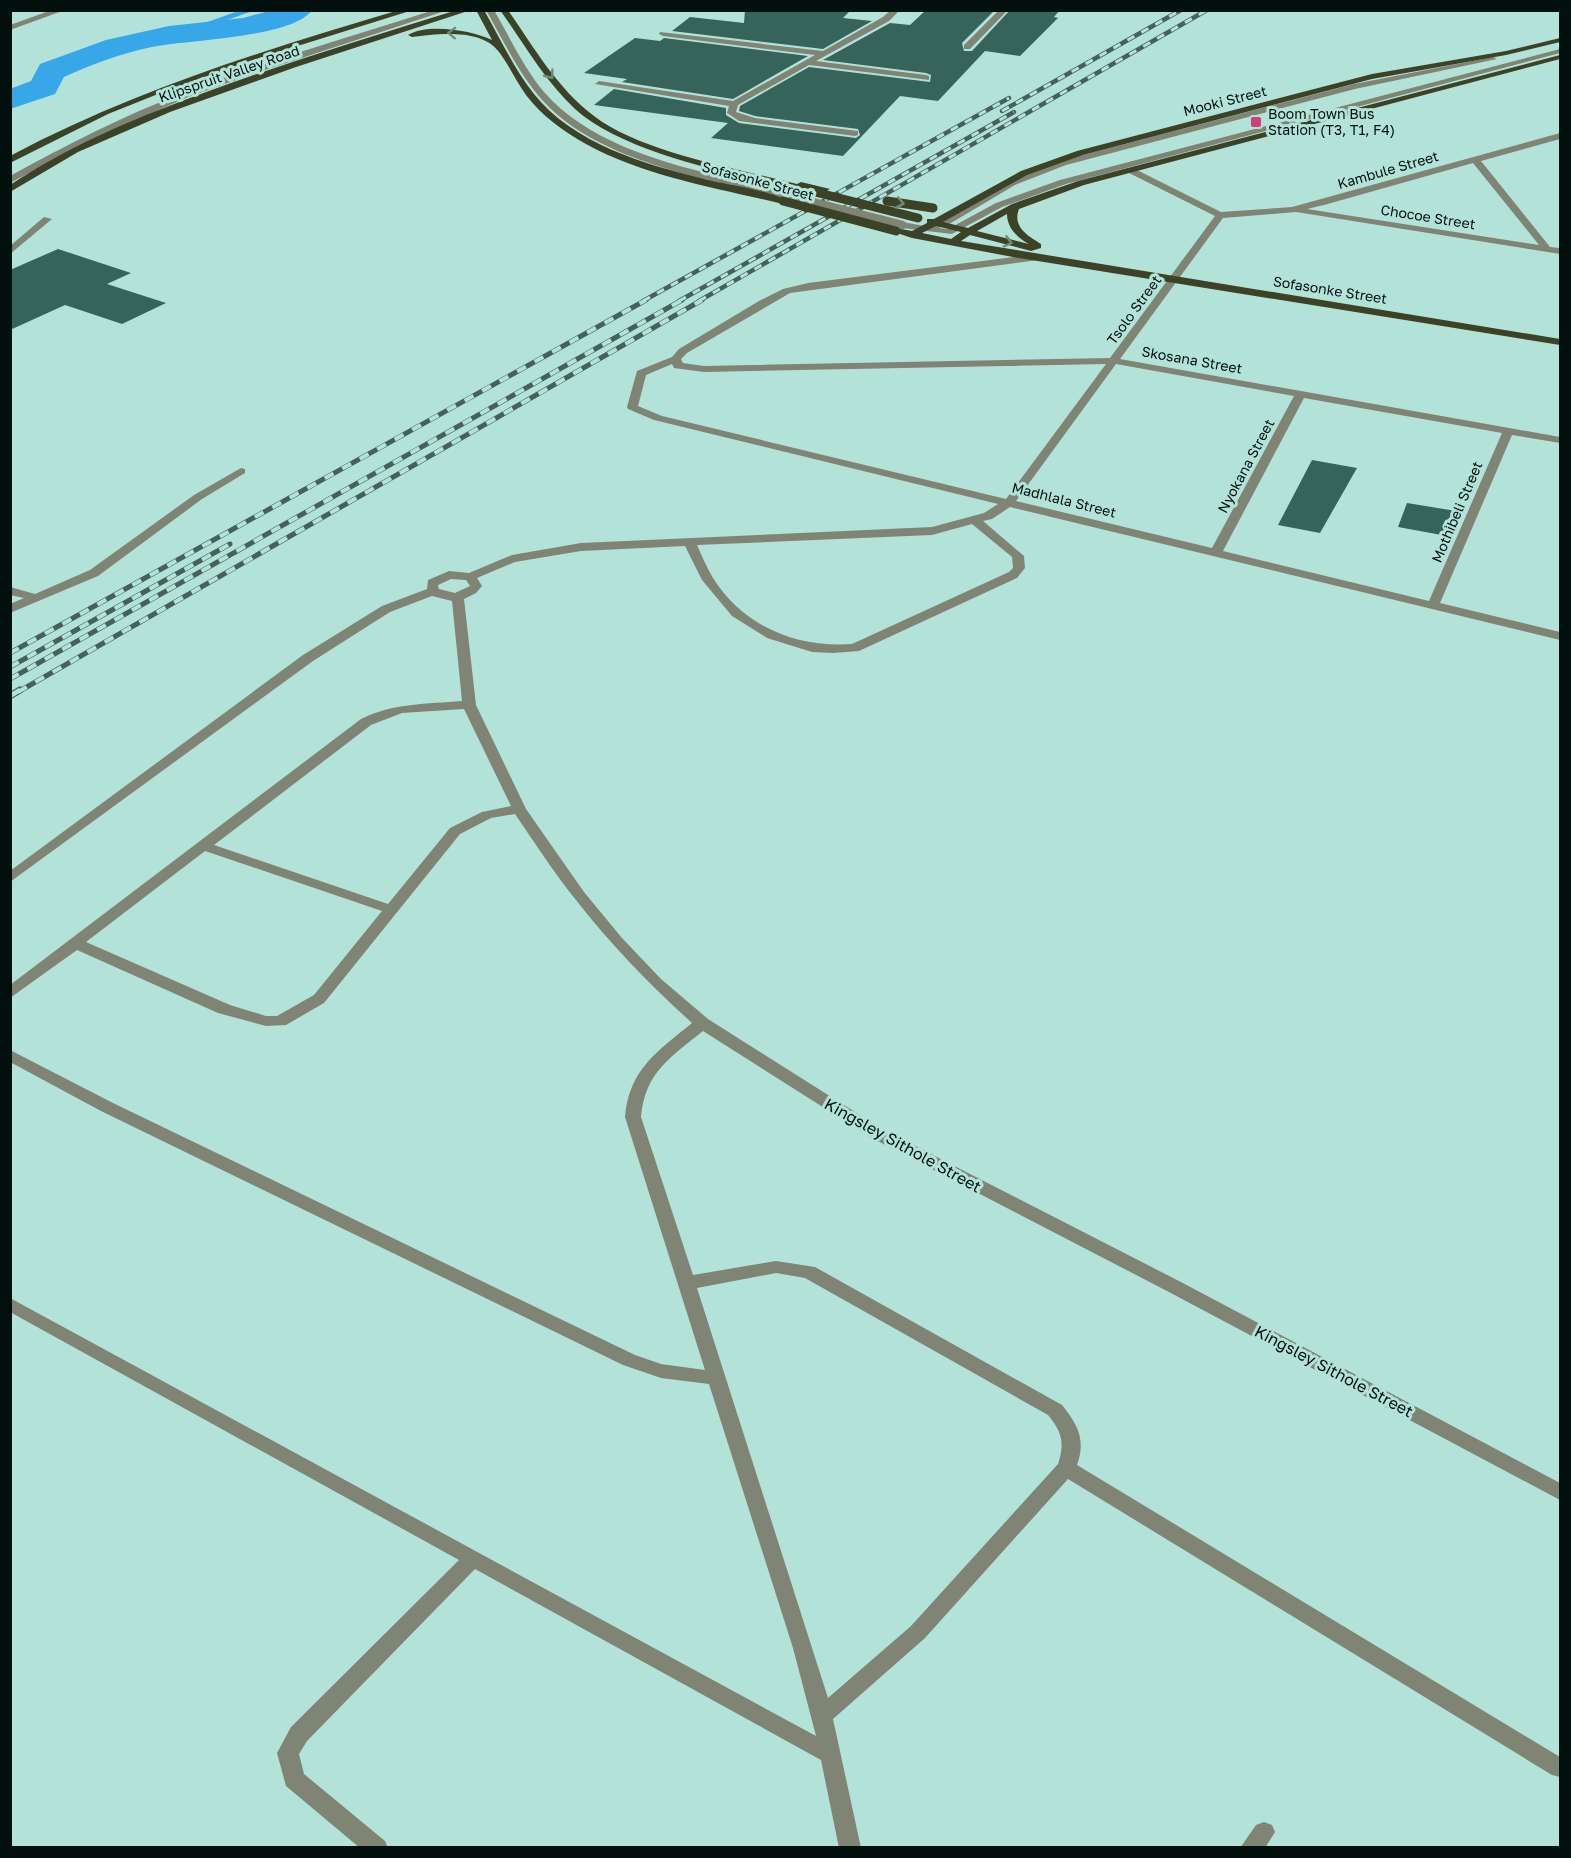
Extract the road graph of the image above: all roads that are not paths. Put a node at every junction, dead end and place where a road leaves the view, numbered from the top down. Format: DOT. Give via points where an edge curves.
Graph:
graph roads {
  1 [pos="61,10"];
  2 [pos="409,10"];
  3 [pos="427,10"];
  4 [pos="444,10"];
  5 [pos="467,10"];
  6 [pos="480,10"];
  7 [pos="490,10"];
  8 [pos="499,10"];
  9 [pos="896,10"];
  10 [pos="1004,10"];
  11 [pos="508,13"];
  12 [pos="10,28"];
  13 [pos="663,34"];
  14 [pos="1560,42"];
  15 [pos="967,47"];
  16 [pos="1560,51"];
  17 [pos="332,53"];
  18 [pos="506,53"];
  19 [pos="826,54"];
  20 [pos="1560,57"];
  21 [pos="810,63"];
  22 [pos="926,78"];
  23 [pos="599,84"];
  24 [pos="734,104"];
  25 [pos="855,133"];
  26 [pos="1560,136"];
  27 [pos="10,160"];
  28 [pos="1475,160"];
  29 [pos="10,169"];
  30 [pos="1130,170"];
  31 [pos="769,179"];
  32 [pos="10,180"];
  33 [pos="10,189"];
  34 [pos="807,192"];
  35 [pos="788,199"];
  36 [pos="1015,206"];
  37 [pos="1292,210"];
  38 [pos="957,213"];
  39 [pos="1220,215"];
  40 [pos="47,219"];
  41 [pos="907,224"];
  42 [pos="932,225"];
  43 [pos="963,230"];
  44 [pos="912,235"];
  45 [pos="952,243"];
  46 [pos="1547,249"];
  47 [pos="10,251"];
  48 [pos="1560,251"];
  49 [pos="1043,255"];
  50 [pos="1176,279"];
  51 [pos="1560,342"];
  52 [pos="676,359"];
  53 [pos="1115,361"];
  54 [pos="1301,394"];
  55 [pos="1508,431"];
  56 [pos="1560,440"];
  57 [pos="241,471"];
  58 [pos="1009,502"];
  59 [pos="976,521"];
  60 [pos="690,543"];
  61 [pos="1216,552"];
  62 [pos="470,577"];
  63 [pos="10,591"];
  64 [pos="433,591"];
  65 [pos="458,596"];
  66 [pos="37,598"];
  67 [pos="1433,605"];
  68 [pos="10,609"];
  69 [pos="1560,636"];
  70 [pos="469,705"];
  71 [pos="519,808"];
  72 [pos="204,846"];
  73 [pos="10,878"];
  74 [pos="390,909"];
  75 [pos="77,944"];
  76 [pos="10,993"];
  77 [pos="702,1023"];
  78 [pos="10,1055"];
  79 [pos="686,1283"];
  80 [pos="10,1304"];
  81 [pos="715,1377"];
  82 [pos="1066,1468"];
  83 [pos="1560,1492"];
  84 [pos="472,1560"];
  85 [pos="822,1716"];
  86 [pos="831,1755"];
  87 [pos="1560,1768"];
  88 [pos="377,1848"];
  89 [pos="850,1848"];
  1 -- 12 [label="street"];
  2 -- 27 [label="main road, Klipspruit Valley Road" via="199,76 84,122"];
  3 -- 29 [label="street, Klipspruit Valley Road" via="303,48 144,104"];
  4 -- 32 [label="street, Klipspruit Valley Road" via="152,108"];
  5 -- 17 [label="main road, Klipspruit Valley Road"];
  6 -- 18 [label="main road, Sofasonke Street"];
  7 -- 35 [label="street" via="549,102 593,135 645,157"];
  8 -- 34 [label="street" via="553,95 579,118 657,155"];
  9 -- 19 [label="street"];
  10 -- 15 [label="street"];
  11 -- 31 [label="main road, Sofasonke Street, one-way" via="566,96 594,120 649,146"];
  13 -- 19 [label="street"];
  14 -- 38 [label="street, Mooki Street" via="1354,87 1063,163 1012,183"];
  16 -- 43 [label="street" via="1063,182 999,205"];
  18 -- 17 [label="main road, one-way" via="478,36 429,33"];
  17 -- 33 [label="main road, Klipspruit Valley Road" via="155,114 69,154"];
  18 -- 35 [label="main road, Sofasonke Street" via="539,105 585,139 642,163"];
  19 -- 21 [label="street"];
  20 -- 30 [label="main road"];
  21 -- 22 [label="street"];
  21 -- 24 [label="street"];
  23 -- 24 [label="street"];
  24 -- 25 [label="street" via="731,113 739,118"];
  26 -- 28 [label="street, Kambule Street"];
  28 -- 37 [label="street, Kambule Street"];
  28 -- 46 [label="street"];
  30 -- 36 [label="main road" via="1056,190"];
  30 -- 39 [label="street"];
  31 -- 34 [label="main road, Sofasonke Street"];
  31 -- 38 [label="main road, one-way, bridge"];
  34 -- 41 [label="street"];
  35 -- 41 [label="main road, Sofasonke Street, bridge"];
  36 -- 43 [label="main road"];
  36 -- 49 [label="main road" via="1010,214 1015,227"];
  37 -- 39 [label="street, Kambule Street"];
  37 -- 46 [label="street, Chocoe Street"];
  38 -- 42 [label="street, Mooki Street"];
  39 -- 50 [label="street, Tsolo Street"];
  40 -- 47 [label="street"];
  41 -- 42 [label="street"];
  41 -- 42 [label="main road, Sofasonke Street"];
  41 -- 44 [label="main road, Sofasonke Street"];
  42 -- 43 [label="main road, Sofasonke Street"];
  42 -- 43 [label="street" via="942,232"];
  42 -- 44 [label="main road"];
  43 -- 45 [label="main road"];
  43 -- 49 [label="main road, Sofasonke Street, one-way"];
  44 -- 45 [label="main road, Sofasonke Street"];
  45 -- 49 [label="main road, Sofasonke Street"];
  46 -- 48 [label="street, Chocoe Street"];
  49 -- 50 [label="main road, Sofasonke Street"];
  49 -- 52 [label="street" via="796,288 763,303"];
  50 -- 51 [label="main road, Sofasonke Street"];
  50 -- 53 [label="street, Tsolo Street"];
  52 -- 53 [label="street, Skosana Street" via="678,366 704,369"];
  52 -- 58 [label="street, Madhlala Street" via="642,373 632,407 658,418"];
  53 -- 54 [label="street, Skosana Street"];
  53 -- 58 [label="street, Tsolo Street"];
  54 -- 55 [label="street, Skosana Street"];
  54 -- 61 [label="street, Nyokana Street"];
  55 -- 56 [label="street, Skosana Street"];
  55 -- 67 [label="street, Mothibeli Street"];
  57 -- 66 [label="street" via="189,503 94,573"];
  58 -- 59 [label="street"];
  58 -- 61 [label="street, Madhlala Street"];
  59 -- 60 [label="street" via="894,535"];
  59 -- 60 [label="street" via="1018,556 1019,568 1013,574 854,648 834,650 800,647 774,638 750,623 731,608 709,580"];
  60 -- 62 [label="street" via="551,551 513,559"];
  61 -- 67 [label="street, Madhlala Street"];
  62 -- 64 [label="street" via="442,577 432,583"];
  62 -- 65 [label="street" via="476,586"];
  63 -- 66 [label="street"];
  64 -- 65 [label="street"];
  64 -- 73 [label="street" via="386,609 308,658"];
  65 -- 70 [label="street, Kingsley Sithole Street"];
  66 -- 68 [label="street"];
  67 -- 69 [label="street, Madhlala Street"];
  70 -- 71 [label="street, Kingsley Sithole Street"];
  70 -- 72 [label="street" via="373,717"];
  71 -- 74 [label="street" via="488,815 455,831"];
  71 -- 77 [label="street, Kingsley Sithole Street" via="617,941"];
  72 -- 74 [label="street"];
  72 -- 75 [label="street"];
  74 -- 75 [label="street" via="320,999 280,1021 224,1009"];
  75 -- 76 [label="street"];
  77 -- 79 [label="street" via="646,1071 633,1102 633,1118"];
  77 -- 83 [label="street, Kingsley Sithole Street" via="876,1133"];
  78 -- 81 [label="street" via="107,1107 655,1372"];
  79 -- 81 [label="street"];
  79 -- 82 [label="street" via="776,1267 823,1278 1055,1410 1074,1437"];
  80 -- 84 [label="street"];
  81 -- 85 [label="street"];
  82 -- 85 [label="street" via="918,1632"];
  82 -- 87 [label="street"];
  84 -- 86 [label="street"];
  84 -- 88 [label="street" via="299,1734 288,1753 294,1779"];
  85 -- 86 [label="street"];
  86 -- 89 [label="street"];
}
